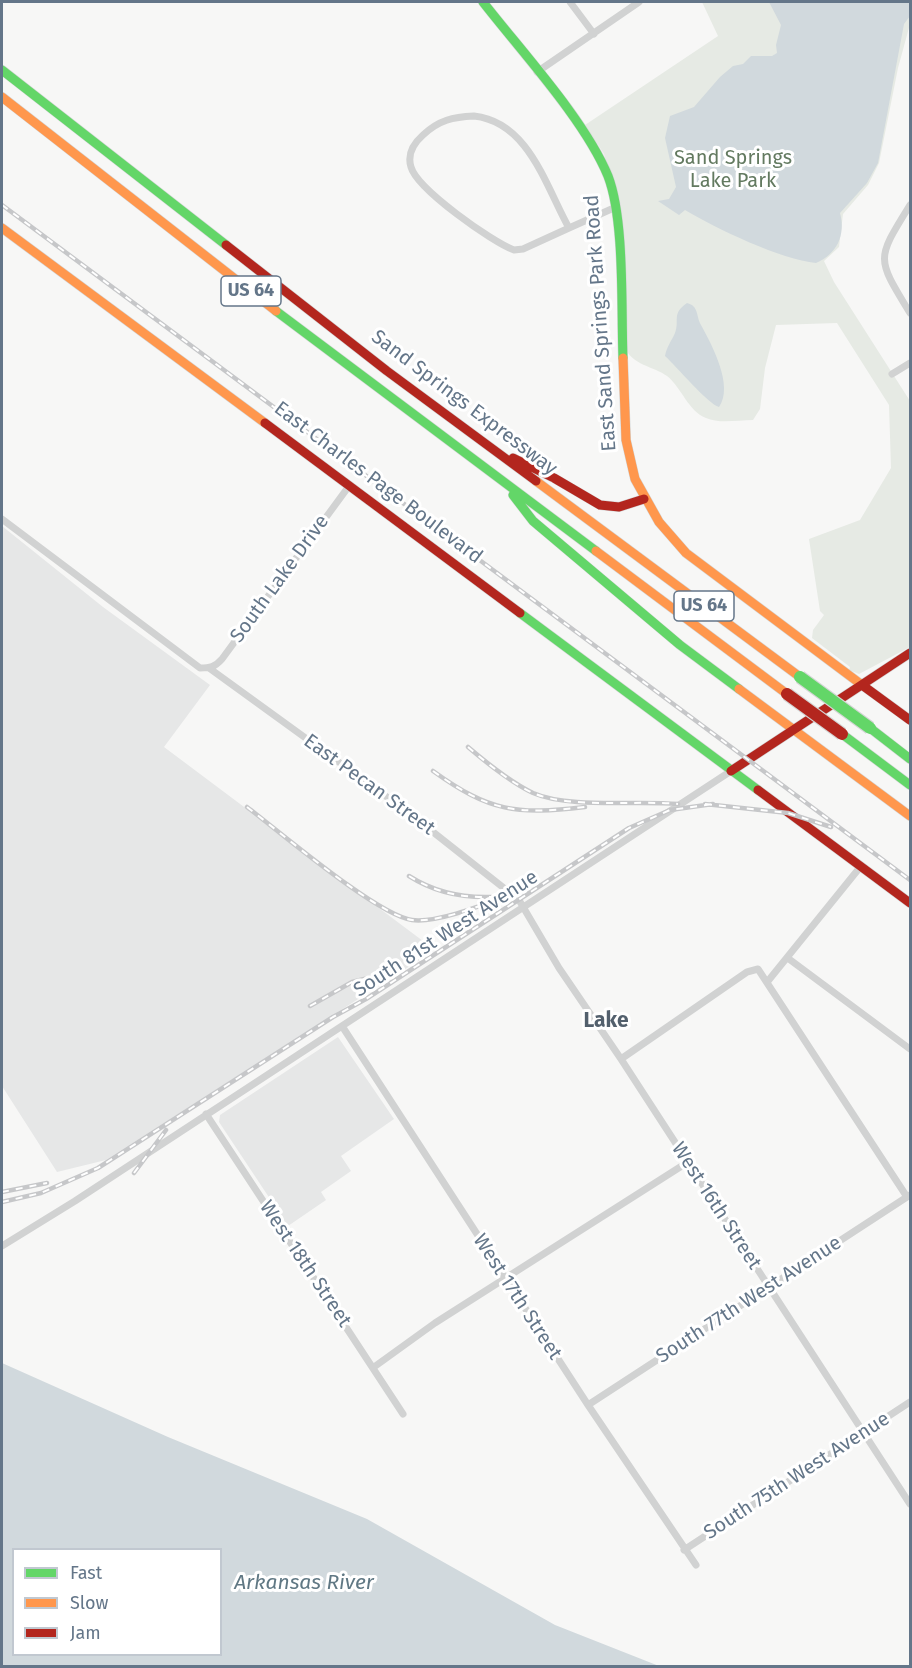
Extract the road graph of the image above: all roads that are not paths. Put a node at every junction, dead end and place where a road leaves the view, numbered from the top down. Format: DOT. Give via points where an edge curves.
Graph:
graph roads {
  1 [pos="483,2"];
  2 [pos="570,2"];
  3 [pos="639,2"];
  4 [pos="594,34"];
  5 [pos="2,70"];
  6 [pos="537,72"];
  7 [pos="2,97"];
  8 [pos="910,205"];
  9 [pos="616,207"];
  10 [pos="2,228"];
  11 [pos="569,228"];
  12 [pos="910,313"];
  13 [pos="910,363"];
  14 [pos="892,374"];
  15 [pos="487,446"];
  16 [pos="503,482"];
  17 [pos="349,486"];
  18 [pos="644,499"];
  19 [pos="2,519"];
  20 [pos="910,653"];
  21 [pos="209,668"];
  22 [pos="862,685"];
  23 [pos="910,720"];
  24 [pos="792,729"];
  25 [pos="910,759"];
  26 [pos="731,771"];
  27 [pos="910,785"];
  28 [pos="910,816"];
  29 [pos="861,866"];
  30 [pos="910,903"];
  31 [pos="522,907"];
  32 [pos="789,959"];
  33 [pos="768,981"];
  34 [pos="342,1026"];
  35 [pos="910,1049"];
  36 [pos="621,1059"];
  37 [pos="206,1114"];
  38 [pos="688,1162"];
  39 [pos="909,1196"];
  40 [pos="2,1246"];
  41 [pos="506,1279"];
  42 [pos="770,1288"];
  43 [pos="374,1367"];
  44 [pos="910,1402"];
  45 [pos="588,1405"];
  46 [pos="403,1414"];
  47 [pos="864,1432"];
  48 [pos="910,1504"];
  49 [pos="684,1550"];
  50 [pos="696,1565"];
  1 -- 6 [label="main road, East Sand Springs Park Road"];
  2 -- 4 [label="street"];
  3 -- 4 [label="street"];
  4 -- 6 [label="street"];
  5 -- 15 [label="main road, Sand Springs Expressway / US 64"];
  6 -- 9 [label="main road, East Sand Springs Park Road" via="602,162"];
  7 -- 16 [label="main road, Sand Springs Expressway / US 64"];
  8 -- 12 [label="street" via="888,240 883,258 889,278"];
  9 -- 11 [label="street"];
  9 -- 18 [label="main road, East Sand Springs Park Road" via="625,429 630,460"];
  10 -- 17 [label="main road, East Charles Page Boulevard"];
  11 -- 11 [label="street" via="532,156 513,134 492,119 448,119 427,131 413,147 411,169 419,181 507,247 523,249"];
  13 -- 14 [label="street"];
  15 -- 18 [label="main road" via="559,480 602,507 620,509"];
  15 -- 25 [label="main road, Sand Springs Expressway / US 64, bridge"];
  16 -- 24 [label="main road" via="533,521 632,606"];
  16 -- 27 [label="main road, Sand Springs Expressway / US 64, bridge"];
  17 -- 21 [label="street, South Lake Drive" via="222,659"];
  17 -- 26 [label="main road, East Charles Page Boulevard"];
  18 -- 22 [label="main road, East Sand Springs Park Road" via="658,522 686,553"];
  19 -- 21 [label="street, East Pecan Street" via="200,668"];
  20 -- 22 [label="main road, South 81st West Avenue"];
  21 -- 31 [label="street, East Pecan Street" via="514,893"];
  22 -- 23 [label="main road, East Sand Springs Park Road"];
  22 -- 24 [label="main road, South 81st West Avenue"];
  24 -- 26 [label="main road, South 81st West Avenue"];
  24 -- 28 [label="main road"];
  26 -- 29 [label="main road, East Charles Page Boulevard"];
  26 -- 31 [label="street, South 81st West Avenue"];
  29 -- 30 [label="main road, East Charles Page Boulevard"];
  29 -- 32 [label="street"];
  31 -- 34 [label="street, South 81st West Avenue"];
  31 -- 36 [label="street, West 16th Street"];
  32 -- 33 [label="street"];
  32 -- 35 [label="street"];
  33 -- 36 [label="street" via="758,969 747,972"];
  33 -- 39 [label="street"];
  34 -- 37 [label="street, South 81st West Avenue"];
  34 -- 41 [label="street, West 17th Street"];
  36 -- 38 [label="street, West 16th Street"];
  37 -- 40 [label="street, South 81st West Avenue"];
  37 -- 43 [label="street, West 18th Street"];
  38 -- 41 [label="street"];
  38 -- 42 [label="street, West 16th Street"];
  39 -- 42 [label="street, South 77th West Avenue"];
  41 -- 43 [label="street"];
  41 -- 45 [label="street, West 17th Street"];
  42 -- 45 [label="street, South 77th West Avenue"];
  42 -- 47 [label="street, West 16th Street"];
  43 -- 46 [label="street, West 18th Street"];
  44 -- 47 [label="street, South 75th West Avenue"];
  45 -- 49 [label="street, West 17th Street"];
  47 -- 48 [label="street, West 16th Street"];
  47 -- 49 [label="street, South 75th West Avenue"];
  49 -- 50 [label="street, West 17th Street"];
}
